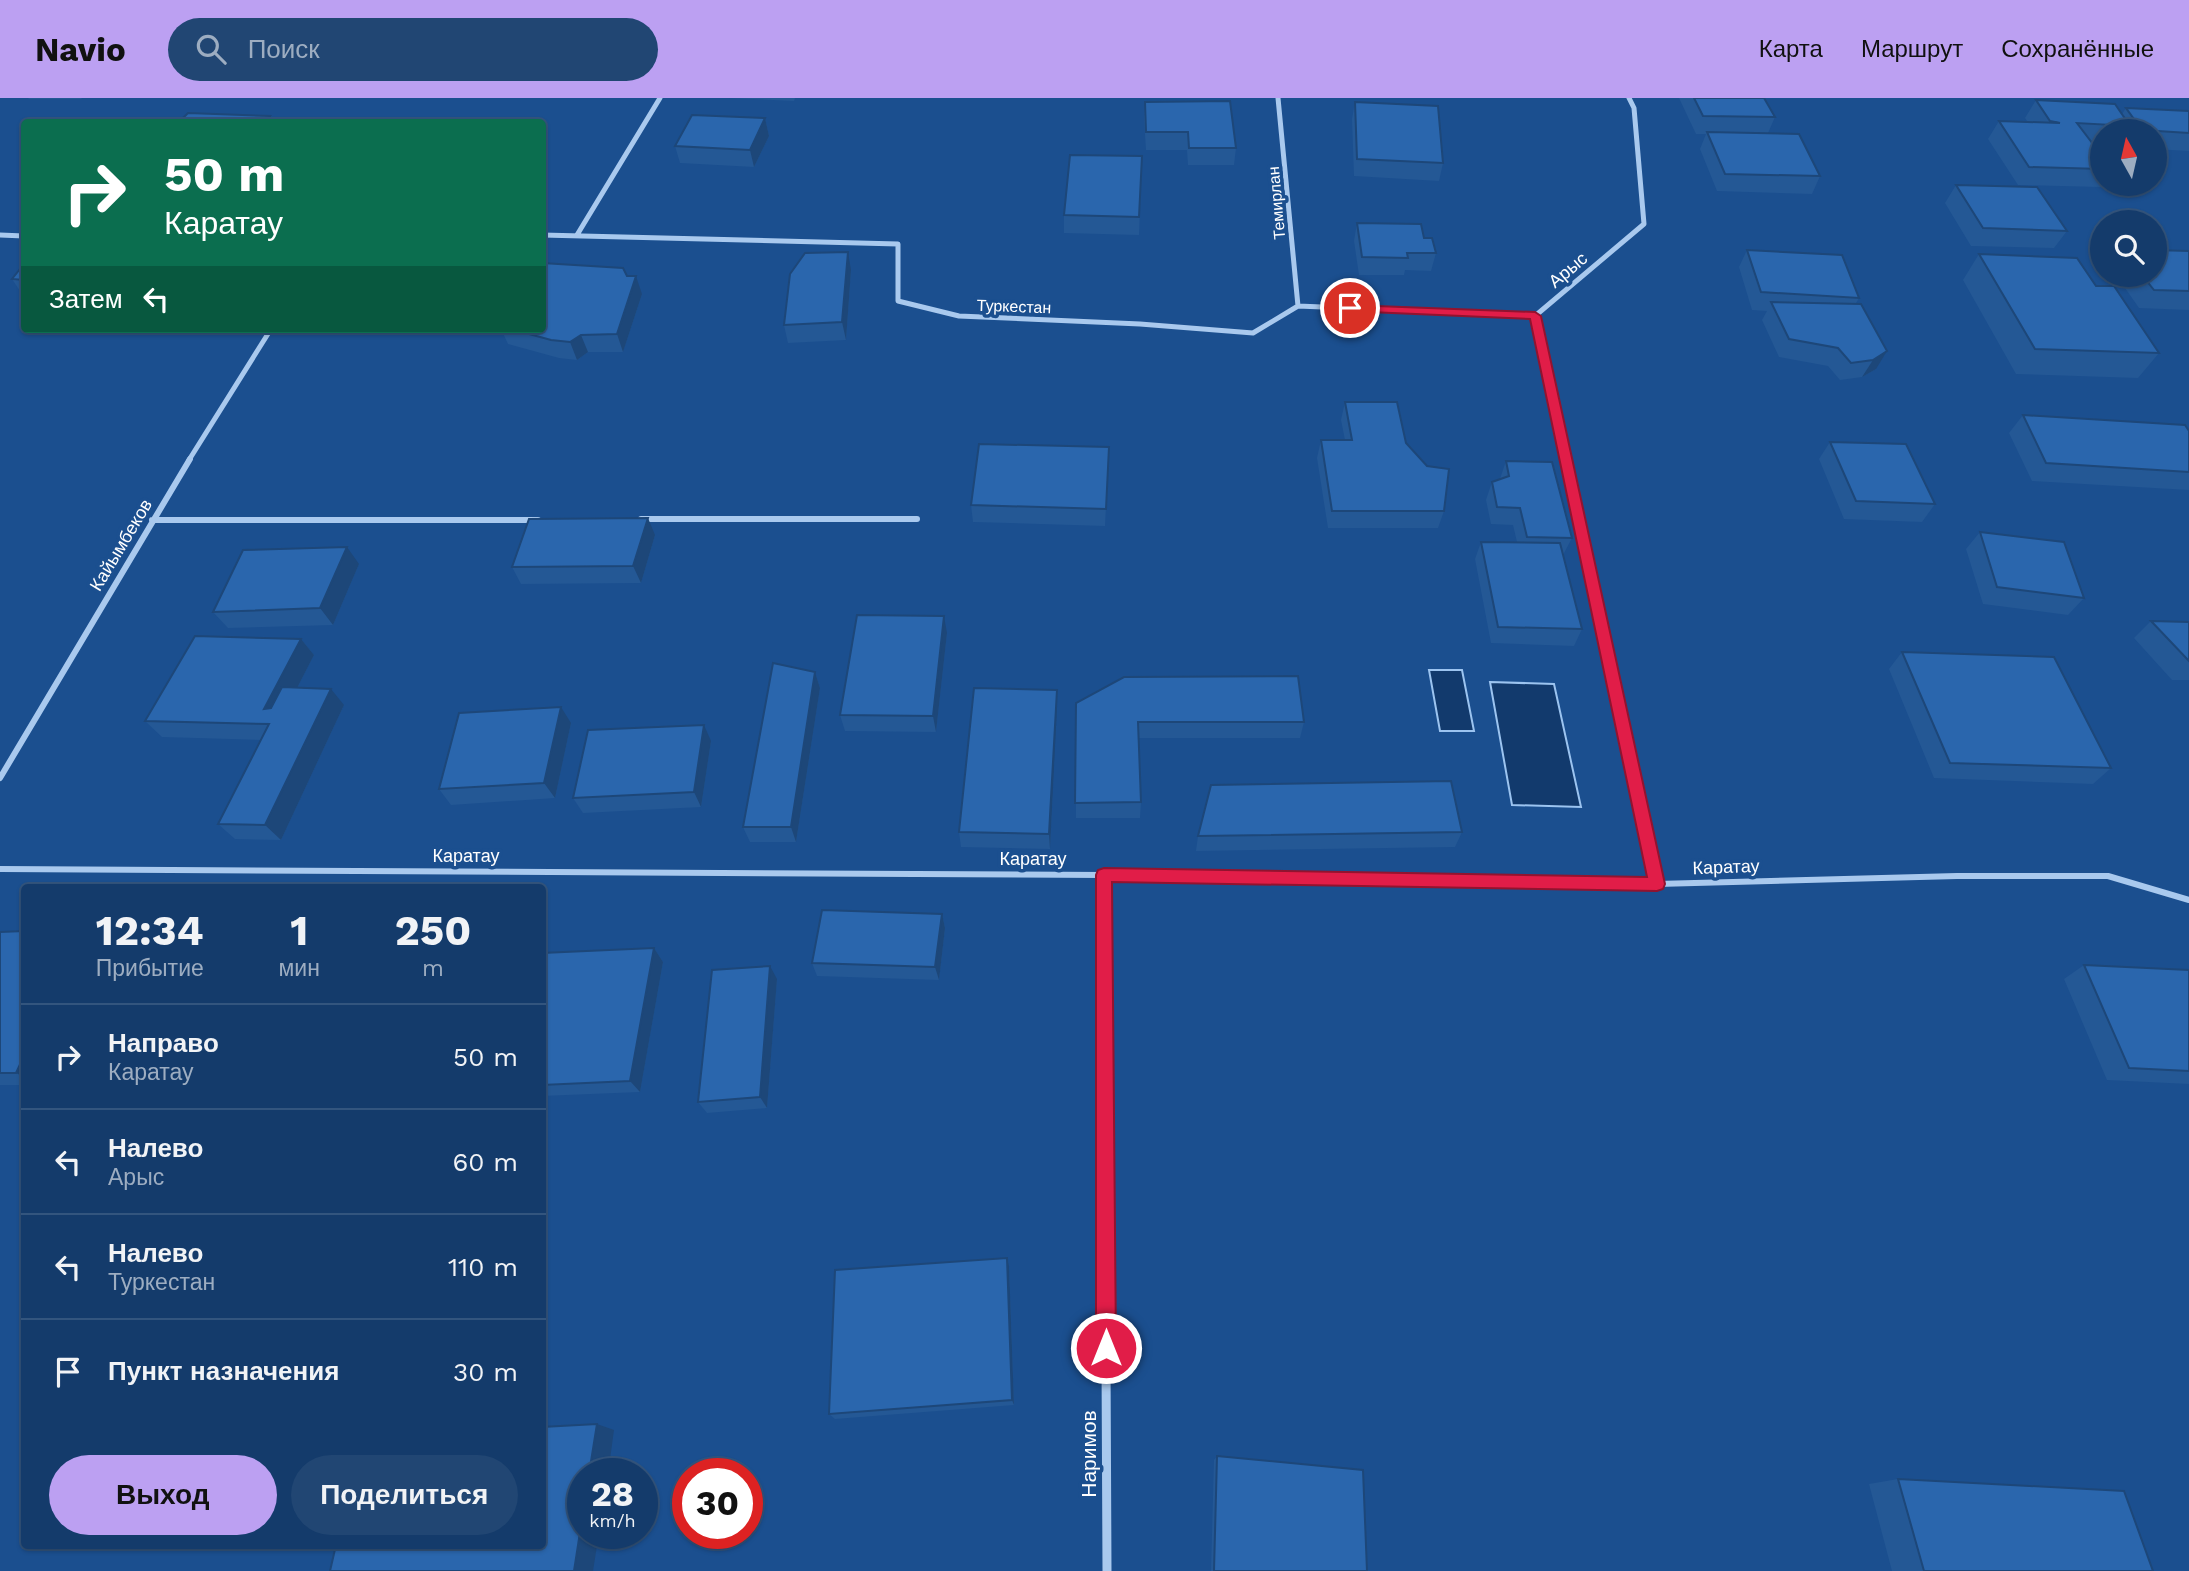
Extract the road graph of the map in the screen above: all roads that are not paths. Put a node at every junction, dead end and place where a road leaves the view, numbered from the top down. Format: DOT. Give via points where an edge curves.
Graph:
graph roads {
  1 [pos="660,98"];
  2 [pos="1278,98"];
  3 [pos="1629,98"];
  4 [pos="546,235"];
  5 [pos="577,235"];
  6 [pos="0,236"];
  7 [pos="21,236"];
  8 [pos="1298,306"];
  9 [pos="1535,316"];
  10 [pos="269,333"];
  11 [pos="639,519"];
  12 [pos="917,519"];
  13 [pos="152,520"];
  14 [pos="541,520"];
  15 [pos="0,778"];
  16 [pos="0,869"];
  17 [pos="1104,875"];
  18 [pos="1657,884"];
  19 [pos="2189,900"];
  20 [pos="1107,1571"];
  1 -- 5 [label="street"];
  2 -- 8 [label="street, Темирлан"];
  3 -- 9 [label="street, Арыс" via="1634,108 1644,224"];
  4 -- 5 [label="street, Туркестан"];
  5 -- 8 [label="street, Туркестан" via="898,244 898,300 959,316 1253,333"];
  6 -- 7 [label="street"];
  8 -- 9 [label="street"];
  9 -- 18 [label="street"];
  10 -- 13 [label="street, Кайымбеков"];
  11 -- 12 [label="street"];
  13 -- 14 [label="street"];
  13 -- 15 [label="street, Кайымбеков"];
  16 -- 17 [label="street, Каратау"];
  17 -- 18 [label="street, Каратау"];
  17 -- 20 [label="street, Наримов"];
  18 -- 19 [label="street, Каратау" via="2108,876"];
}
